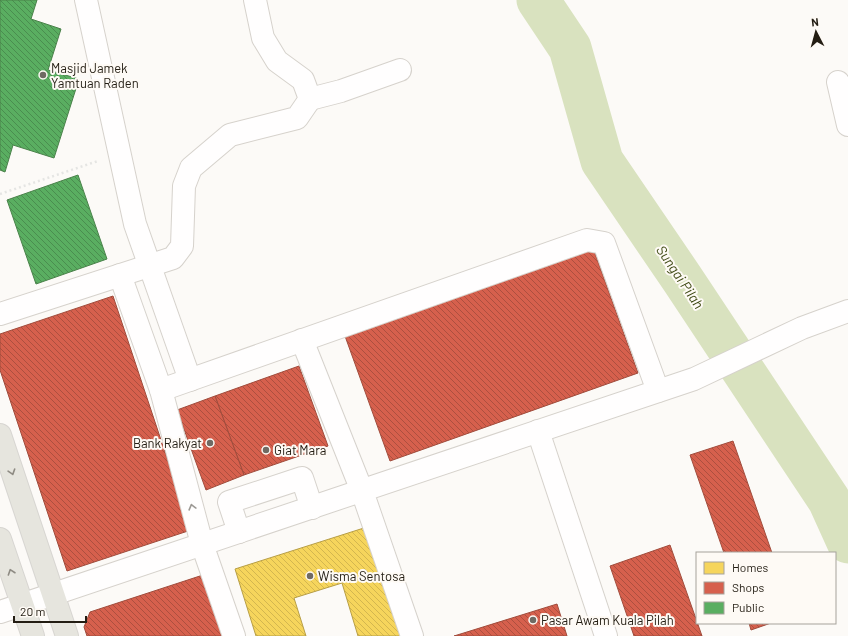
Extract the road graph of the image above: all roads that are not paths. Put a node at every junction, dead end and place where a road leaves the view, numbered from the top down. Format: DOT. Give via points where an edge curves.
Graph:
graph roads {
  1 [pos="86,0"];
  2 [pos="255,0"];
  3 [pos="400,70"];
  4 [pos="838,82"];
  5 [pos="310,99"];
  6 [pos="848,125"];
  7 [pos="149,265"];
  8 [pos="120,275"];
  9 [pos="848,311"];
  10 [pos="0,314"];
  11 [pos="302,340"];
  12 [pos="190,380"];
  13 [pos="161,390"];
  14 [pos="658,391"];
  15 [pos="538,431"];
  16 [pos="0,435"];
  17 [pos="362,491"];
  18 [pos="312,508"];
  19 [pos="239,532"];
  20 [pos="0,539"];
  21 [pos="202,544"];
  22 [pos="53,595"];
  23 [pos="23,605"];
  24 [pos="0,612"];
  25 [pos="33,636"];
  26 [pos="67,636"];
  27 [pos="234,636"];
  28 [pos="412,636"];
  29 [pos="606,636"];
  1 -- 7 [label="street" via="134,224"];
  2 -- 5 [label="street" via="263,38 277,61 303,80"];
  3 -- 5 [label="street"];
  4 -- 6 [label="street"];
  5 -- 7 [label="street" via="297,118 230,135 191,168 184,186 182,246 173,258"];
  7 -- 8 [label="street"];
  7 -- 12 [label="street"];
  8 -- 10 [label="street"];
  8 -- 13 [label="street"];
  9 -- 14 [label="street" via="802,328 694,379"];
  11 -- 12 [label="street"];
  11 -- 14 [label="street" via="587,240 604,243"];
  11 -- 17 [label="street"];
  12 -- 13 [label="street"];
  21 -- 13 [label="street, one-way"];
  14 -- 15 [label="street"];
  15 -- 17 [label="street"];
  15 -- 29 [label="street"];
  16 -- 22 [label="main road, one-way"];
  17 -- 18 [label="street"];
  17 -- 28 [label="street"];
  18 -- 19 [label="street"];
  18 -- 19 [label="street" via="302,478 229,502"];
  19 -- 21 [label="street"];
  23 -- 20 [label="main road, one-way"];
  21 -- 22 [label="street"];
  21 -- 27 [label="street"];
  22 -- 23 [label="street"];
  22 -- 26 [label="main road"];
  23 -- 24 [label="street"];
  23 -- 25 [label="main road"];
}
